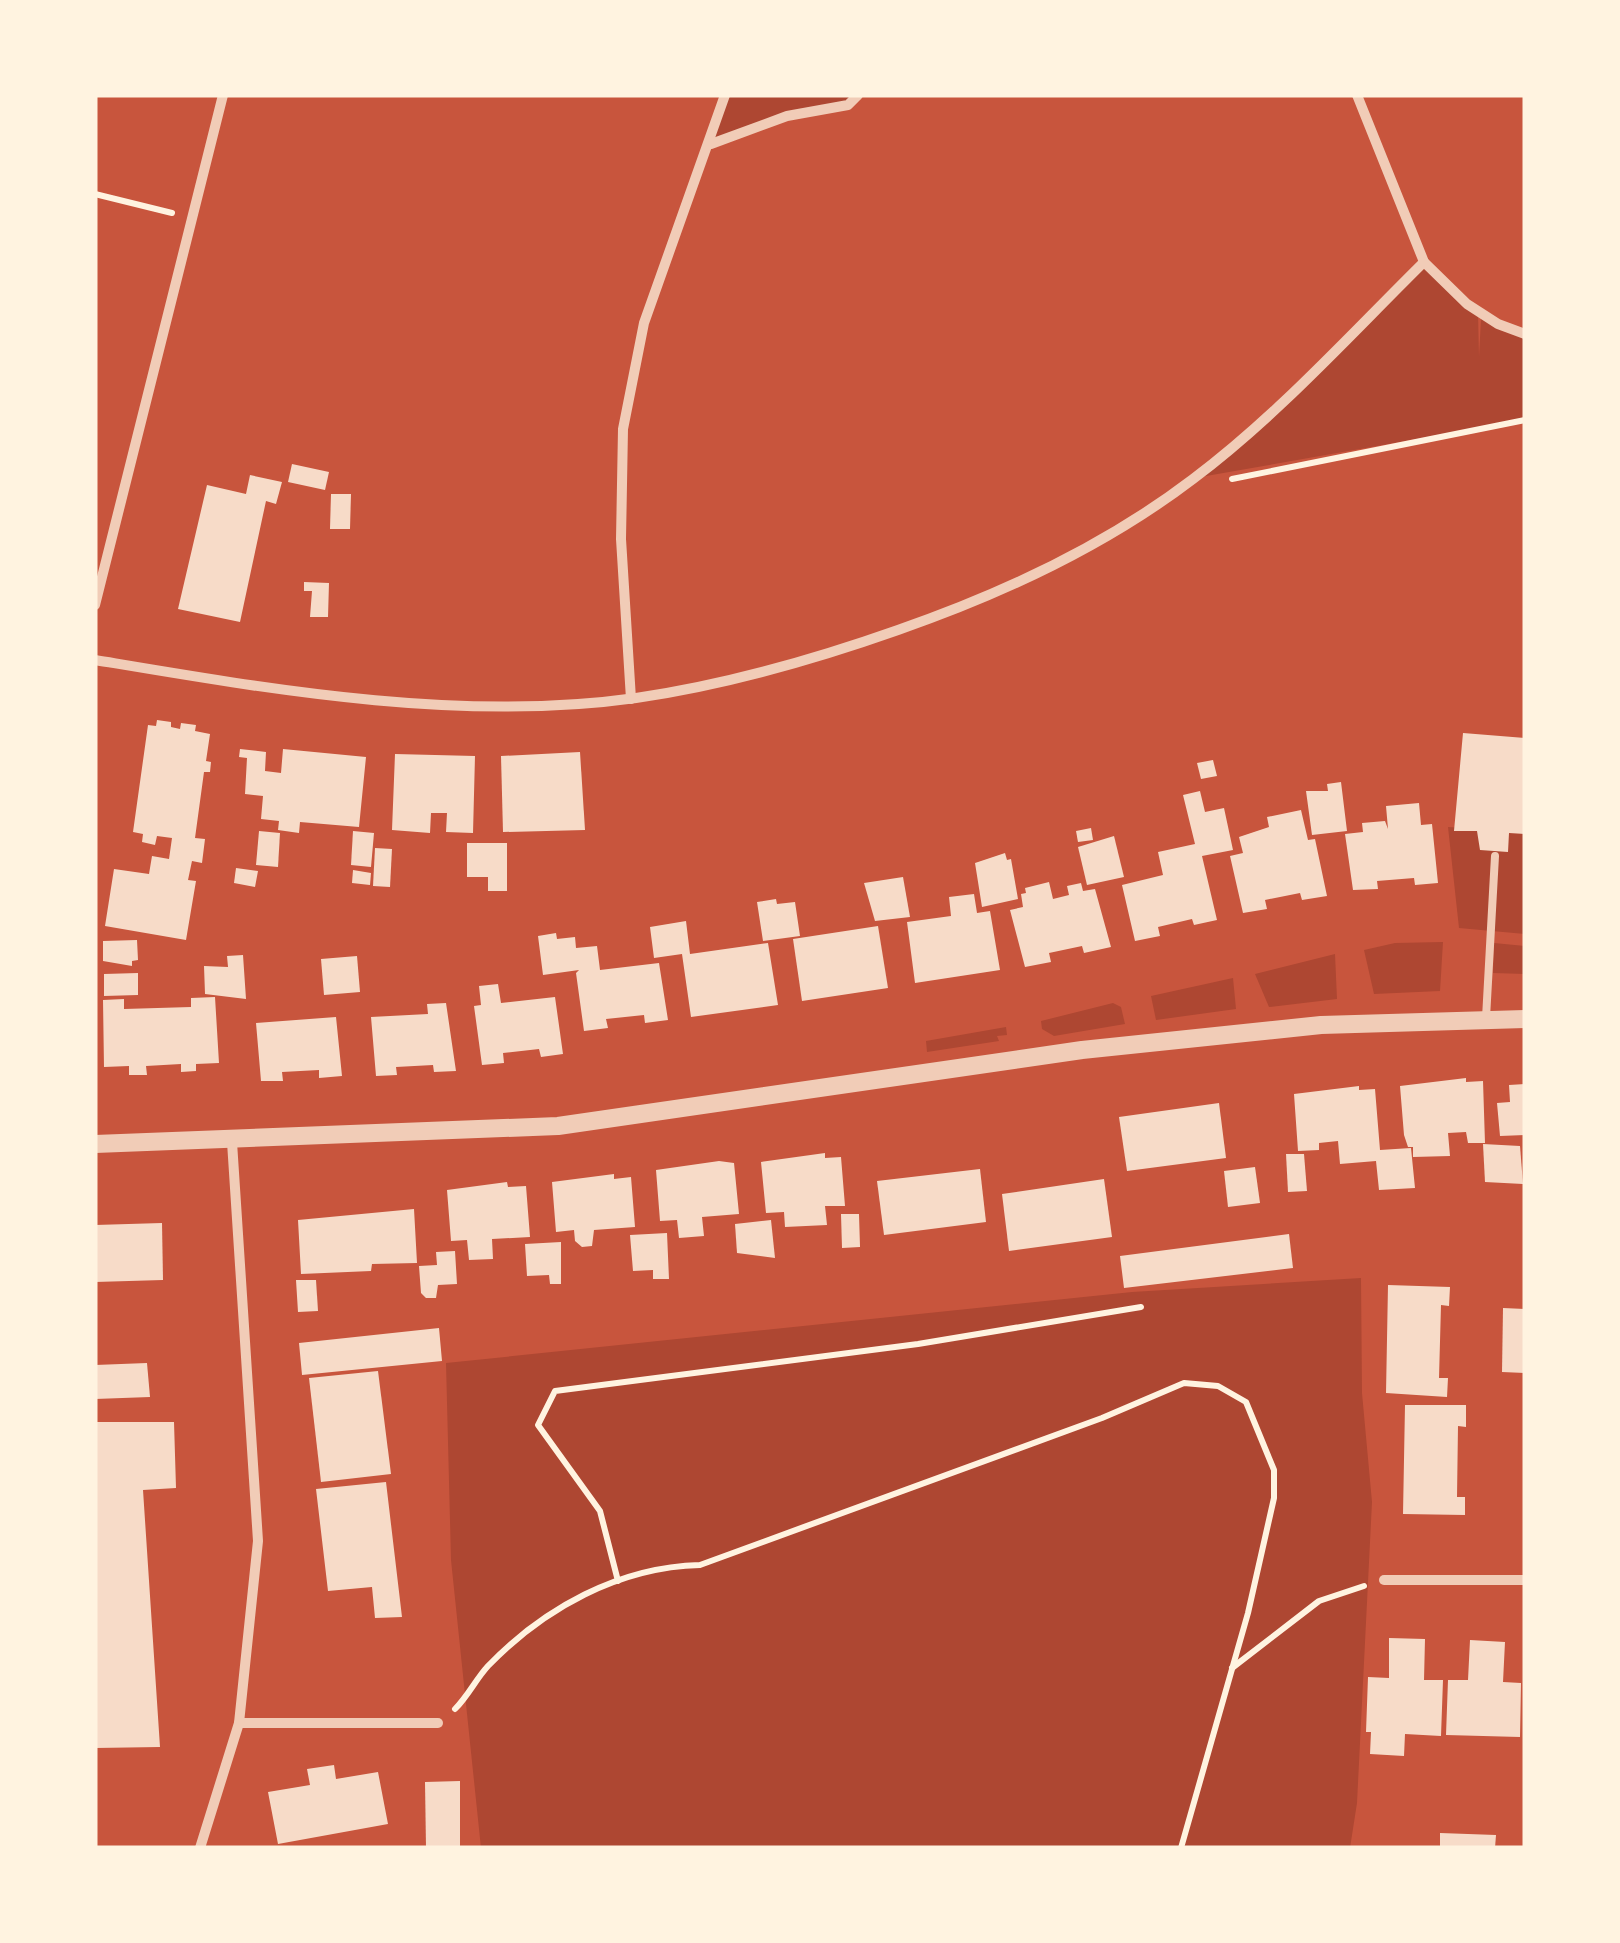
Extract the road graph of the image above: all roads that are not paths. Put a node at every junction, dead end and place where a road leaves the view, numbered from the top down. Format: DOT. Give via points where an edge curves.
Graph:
graph roads {
  1 [pos="224,95"];
  2 [pos="725,95"];
  3 [pos="858,95"];
  4 [pos="1357,95"];
  5 [pos="711,144"];
  6 [pos="1424,262"];
  7 [pos="1525,334"];
  8 [pos="95,605"];
  9 [pos="95,660"];
  10 [pos="631,699"];
  11 [pos="1495,856"];
  12 [pos="1486,1018"];
  13 [pos="1525,1019"];
  14 [pos="232,1142"];
  15 [pos="95,1144"];
  16 [pos="1384,1580"];
  17 [pos="1525,1580"];
  18 [pos="239,1723"];
  19 [pos="438,1723"];
  20 [pos="200,1848"];
  1 -- 8 [label="street"];
  2 -- 5 [label="street"];
  3 -- 5 [label="street" via="848,105 787,116"];
  4 -- 6 [label="street"];
  5 -- 10 [label="street" via="644,324 623,429 621,539"];
  6 -- 7 [label="street" via="1467,304"];
  6 -- 10 [label="street" via="1241,442 1188,483 1033,576 955,610 717,685"];
  9 -- 10 [label="street" via="270,690 384,701"];
  11 -- 12 [label="lane"];
  12 -- 13 [label="street"];
  12 -- 14 [label="street" via="1322,1025 1082,1050 558,1126"];
  14 -- 15 [label="street"];
  14 -- 18 [label="street" via="258,1541"];
  16 -- 17 [label="street"];
  18 -- 19 [label="street"];
  18 -- 20 [label="street"];
}
